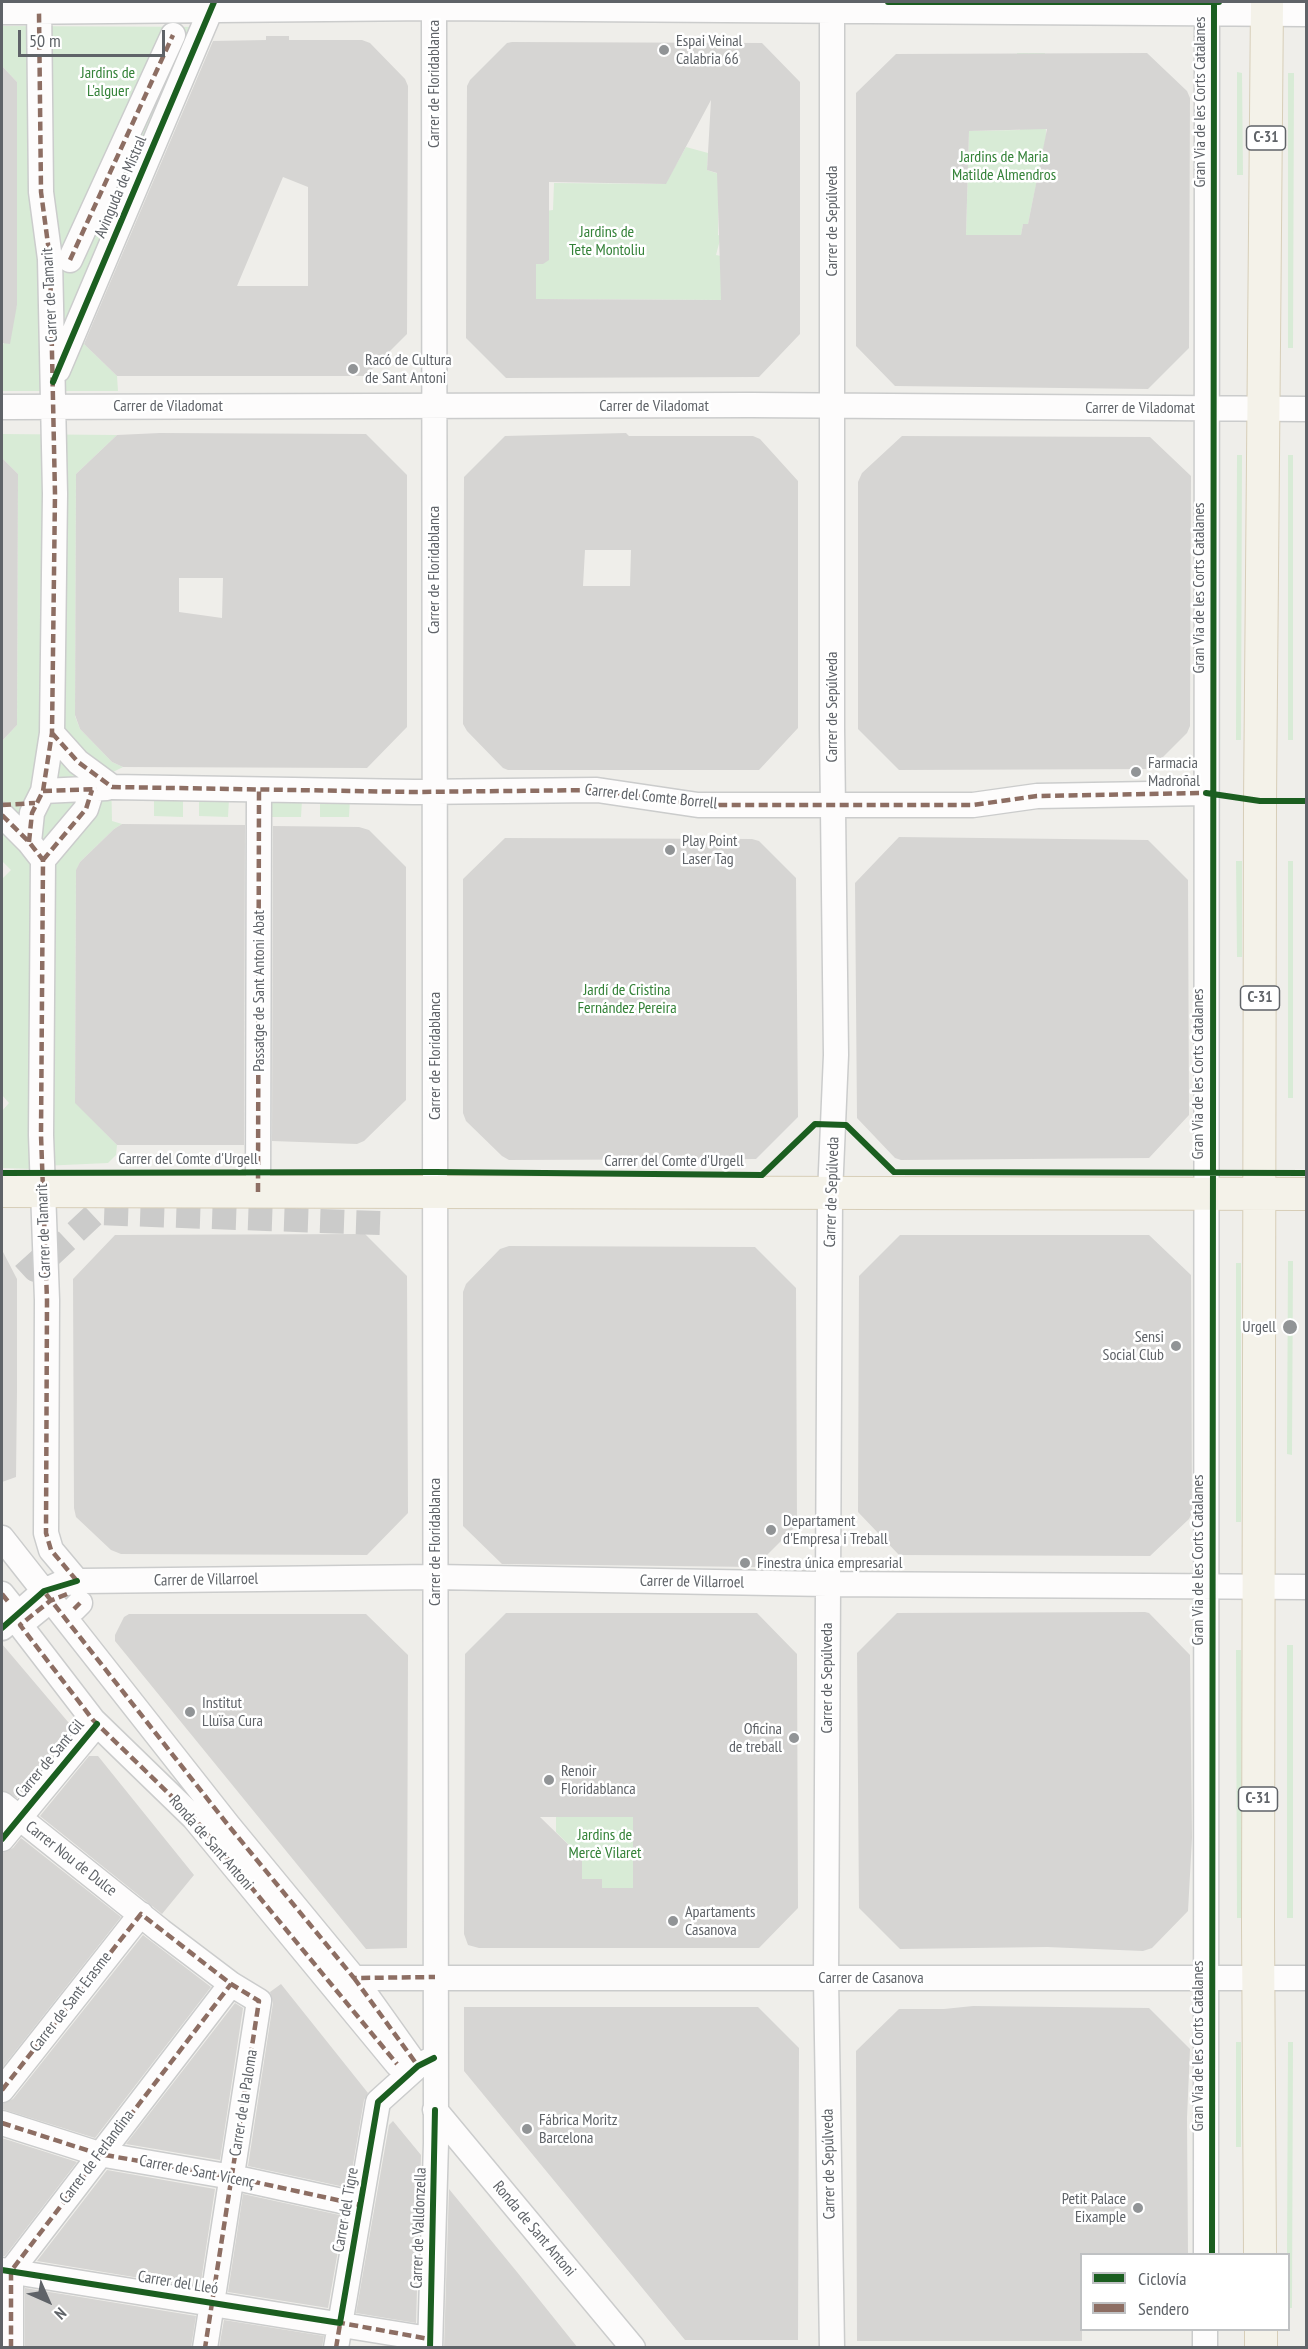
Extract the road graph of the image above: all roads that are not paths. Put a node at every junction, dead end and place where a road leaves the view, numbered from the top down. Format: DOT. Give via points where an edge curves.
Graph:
graph roads {
  1 [pos="132,5"];
  2 [pos="434,5"];
  3 [pos="212,6"];
  4 [pos="39,7"];
  5 [pos="832,7"];
  6 [pos="1207,7"];
  7 [pos="1267,8"];
  8 [pos="2,12"];
  9 [pos="1306,14"];
  10 [pos="173,34"];
  11 [pos="70,260"];
  12 [pos="53,382"];
  13 [pos="2,406"];
  14 [pos="53,406"];
  15 [pos="435,407"];
  16 [pos="832,407"];
  17 [pos="1207,408"];
  18 [pos="1262,409"];
  19 [pos="1306,409"];
  20 [pos="52,733"];
  21 [pos="102,788"];
  22 [pos="259,790"];
  23 [pos="434,792"];
  24 [pos="1206,793"];
  25 [pos="39,797"];
  26 [pos="832,804"];
  27 [pos="2,805"];
  28 [pos="2,815"];
  29 [pos="36,851"];
  30 [pos="2,1191"];
  31 [pos="45,1192"];
  32 [pos="258,1192"];
  33 [pos="435,1193"];
  34 [pos="830,1194"];
  35 [pos="1205,1194"];
  36 [pos="1259,1194"];
  37 [pos="1306,1194"];
  38 [pos="2,1538"];
  39 [pos="435,1577"];
  40 [pos="827,1584"];
  41 [pos="1206,1587"];
  42 [pos="1259,1587"];
  43 [pos="1306,1587"];
  44 [pos="65,1596"];
  45 [pos="8,1613"];
  46 [pos="97,1725"];
  47 [pos="10,1811"];
  48 [pos="2,1839"];
  49 [pos="141,1914"];
  50 [pos="435,1977"];
  51 [pos="354,1978"];
  52 [pos="826,1978"];
  53 [pos="1258,1978"];
  54 [pos="1306,1978"];
  55 [pos="1206,1979"];
  56 [pos="231,1984"];
  57 [pos="260,2001"];
  58 [pos="417,2063"];
  59 [pos="2,2090"];
  60 [pos="435,2110"];
  61 [pos="2,2123"];
  62 [pos="99,2154"];
  63 [pos="232,2177"];
  64 [pos="360,2205"];
  65 [pos="1206,2253"];
  66 [pos="1260,2253"];
  67 [pos="6,2270"];
  68 [pos="213,2302"];
  69 [pos="340,2323"];
  70 [pos="1205,2331"];
  71 [pos="1262,2331"];
  72 [pos="430,2343"];
  73 [pos="11,2348"];
  74 [pos="205,2348"];
  75 [pos="336,2348"];
  76 [pos="633,2348"];
  77 [pos="832,2348"];
  78 [pos="1205,2348"];
  79 [pos="1261,2348"];
  1 -- 3 [label="street"];
  1 -- 4 [label="street"];
  2 -- 3 [label="street"];
  2 -- 5 [label="street"];
  2 -- 15 [label="street, Carrer de Floridablanca"];
  3 -- 12 [label="street, Avinguda de Mistral"];
  4 -- 8 [label="street"];
  4 -- 12 [label="street, Carrer de Tamarit" via="41,192 50,259"];
  5 -- 6 [label="street"];
  5 -- 16 [label="street, Carrer de Sepúlveda"];
  6 -- 7 [label="street"];
  6 -- 17 [label="street"];
  7 -- 9 [label="street"];
  7 -- 18 [label="main road, C-31"];
  10 -- 11 [label="street, Avinguda de Mistral"];
  12 -- 14 [label="street, Carrer de Tamarit"];
  13 -- 14 [label="street, Carrer de Viladomat"];
  14 -- 15 [label="street, Carrer de Viladomat"];
  14 -- 20 [label="street, Carrer de Tamarit"];
  15 -- 16 [label="street, Carrer de Viladomat"];
  15 -- 23 [label="street, Carrer de Floridablanca"];
  16 -- 17 [label="street, Carrer de Viladomat"];
  16 -- 26 [label="street, Carrer de Sepúlveda"];
  17 -- 18 [label="street, Carrer de Viladomat"];
  17 -- 24 [label="street"];
  18 -- 19 [label="street, Carrer de Viladomat"];
  18 -- 36 [label="main road, C-31"];
  20 -- 21 [label="street"];
  20 -- 25 [label="street, Carrer de Tamarit"];
  21 -- 22 [label="street, Carrer del Comte Borrell"];
  21 -- 25 [label="street, Carrer del Comte Borrell"];
  21 -- 29 [label="street" via="86,809"];
  22 -- 23 [label="street, Carrer del Comte Borrell"];
  22 -- 32 [label="street, Passatge de Sant Antoni Abat"];
  23 -- 26 [label="street, Carrer del Comte Borrell" via="597,790 698,805"];
  23 -- 33 [label="street, Carrer de Floridablanca"];
  24 -- 26 [label="street, Carrer del Comte Borrell" via="1037,796 973,805"];
  24 -- 35 [label="street"];
  25 -- 27 [label="street, Carrer del Comte Borrell"];
  25 -- 29 [label="street, Carrer de Tamarit"];
  26 -- 34 [label="street, Carrer de Sepúlveda" via="836,1055"];
  28 -- 29 [label="street"];
  29 -- 31 [label="street, Carrer de Tamarit"];
  30 -- 31 [label="main road, Carrer del Comte d'Urgell"];
  31 -- 32 [label="main road, Carrer del Comte d'Urgell"];
  31 -- 44 [label="street, Carrer de Tamarit" via="46,1533"];
  32 -- 33 [label="main road, Carrer del Comte d'Urgell"];
  33 -- 34 [label="main road, Carrer del Comte d'Urgell"];
  33 -- 39 [label="street, Carrer de Floridablanca"];
  34 -- 35 [label="main road, Carrer del Comte d'Urgell"];
  34 -- 40 [label="street, Carrer de Sepúlveda"];
  35 -- 36 [label="main road, Carrer del Comte d'Urgell"];
  35 -- 41 [label="street"];
  36 -- 37 [label="main road, Carrer del Comte d'Urgell"];
  36 -- 42 [label="main road, C-31"];
  38 -- 44 [label="street, Ronda de Sant Antoni"];
  39 -- 40 [label="street, Carrer de Villarroel"];
  39 -- 44 [label="street, Carrer de Villarroel"];
  39 -- 50 [label="street, Carrer de Floridablanca"];
  40 -- 41 [label="street, Carrer de Villarroel"];
  40 -- 52 [label="street, Carrer de Sepúlveda"];
  41 -- 42 [label="street, Carrer de Villarroel"];
  41 -- 55 [label="street"];
  42 -- 43 [label="street, Carrer de Villarroel"];
  42 -- 53 [label="main road, C-31"];
  44 -- 45 [label="street"];
  44 -- 51 [label="street, Ronda de Sant Antoni"];
  45 -- 46 [label="street, Ronda de Sant Antoni"];
  46 -- 47 [label="street, Carrer de Sant Gil"];
  46 -- 58 [label="street, Ronda de Sant Antoni" via="194,1818"];
  47 -- 48 [label="street, Carrer de Sant Gil"];
  47 -- 49 [label="street, Carrer Nou de Dulce"];
  49 -- 56 [label="street, Carrer Nou de Dulce"];
  49 -- 59 [label="street, Carrer de Sant Erasme"];
  50 -- 51 [label="street"];
  50 -- 52 [label="street, Carrer de Casanova"];
  50 -- 58 [label="street, Carrer de Floridablanca"];
  51 -- 58 [label="street, Ronda de Sant Antoni"];
  52 -- 55 [label="street, Carrer de Casanova"];
  52 -- 77 [label="street, Carrer de Sepúlveda"];
  53 -- 54 [label="street, Carrer de Casanova"];
  53 -- 55 [label="street, Carrer de Casanova"];
  53 -- 66 [label="main road, C-31"];
  55 -- 65 [label="street"];
  56 -- 57 [label="street, Carrer Nou de Dulce"];
  56 -- 62 [label="street, Carrer de Ferlandina"];
  57 -- 63 [label="street, Carrer de la Paloma"];
  58 -- 60 [label="street, Carrer de Floridablanca"];
  58 -- 64 [label="street, Carrer del Tigre" via="378,2102"];
  60 -- 72 [label="street, Carrer de Valldonzella"];
  60 -- 76 [label="street, Ronda de Sant Antoni"];
  61 -- 62 [label="street, Carrer de Sant Vicenç"];
  62 -- 63 [label="street, Carrer de Sant Vicenç"];
  62 -- 67 [label="street, Carrer de Ferlandina"];
  63 -- 64 [label="street, Carrer de Sant Vicenç"];
  63 -- 68 [label="street, Carrer de la Paloma"];
  64 -- 69 [label="street, Carrer del Tigre"];
  67 -- 68 [label="street, Carrer del Lleó"];
  67 -- 73 [label="street"];
  68 -- 69 [label="street, Carrer del Lleó"];
  68 -- 74 [label="street, Carrer de la Paloma"];
  69 -- 72 [label="street, Carrer del Lleó"];
  69 -- 75 [label="street, Carrer del Tigre"];
  70 -- 78 [label="street"];
  71 -- 79 [label="main road"];
}
